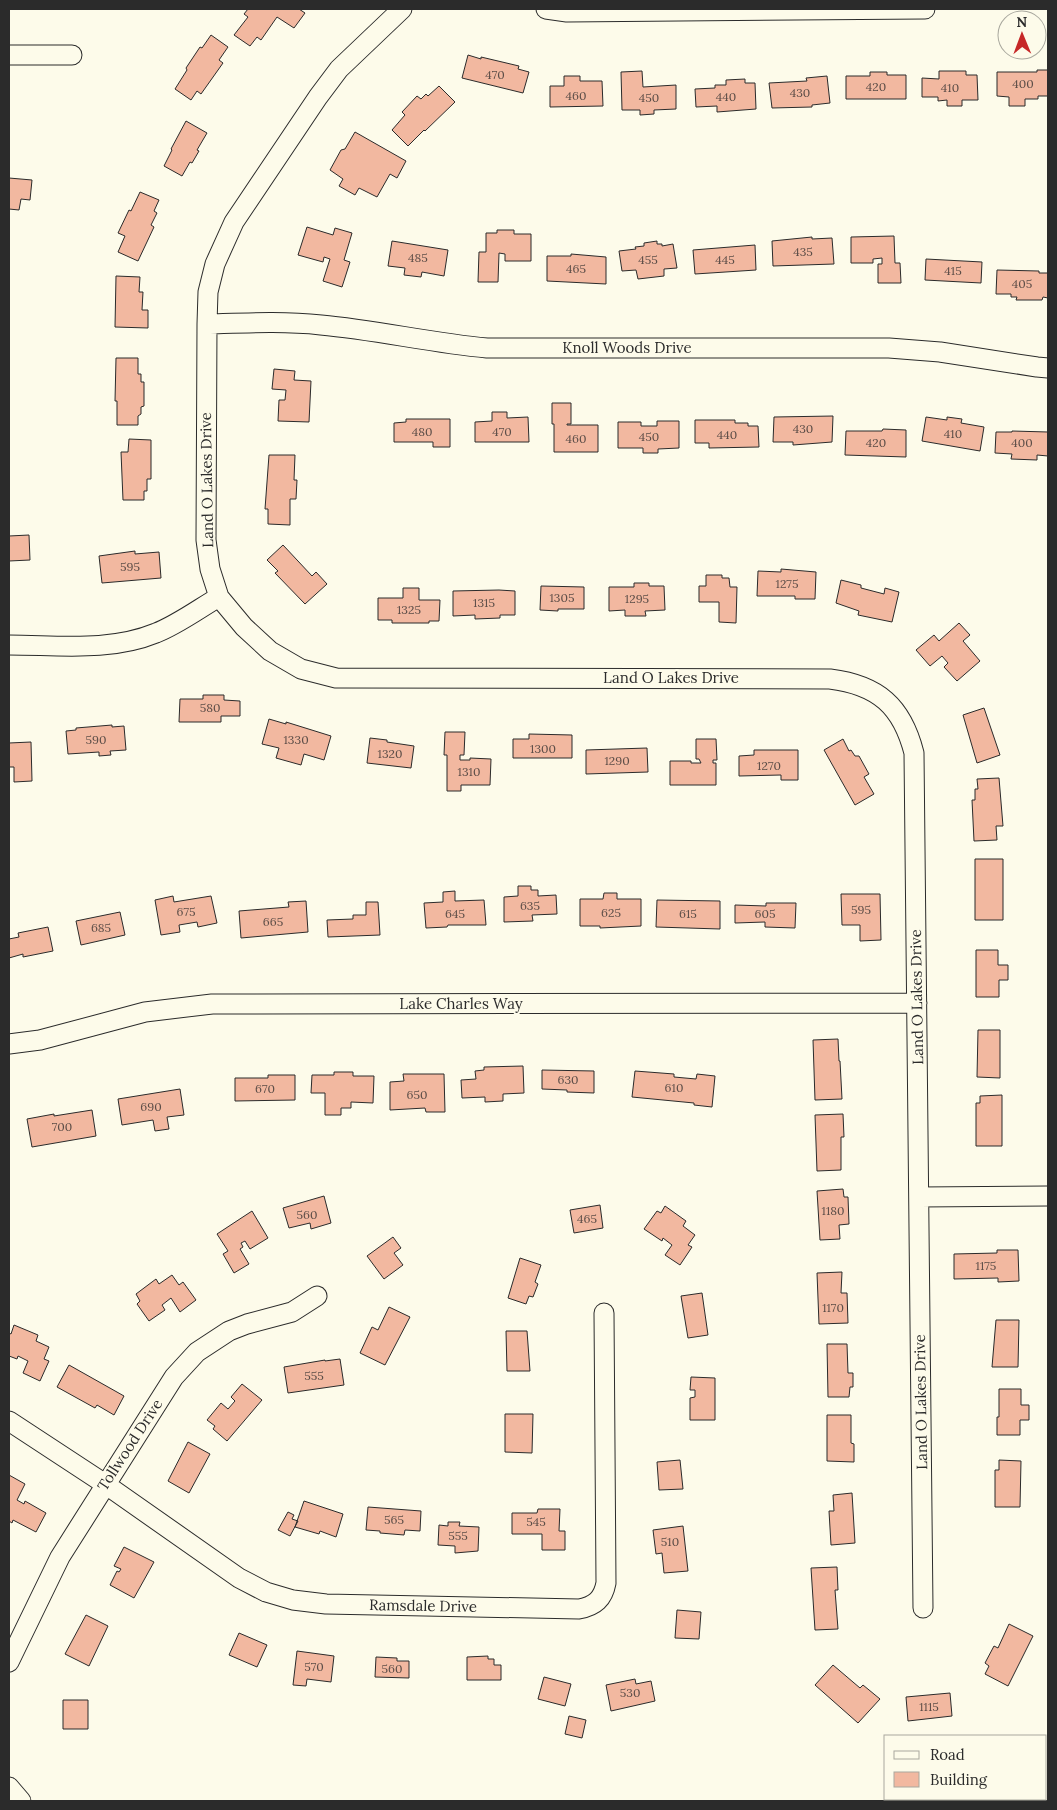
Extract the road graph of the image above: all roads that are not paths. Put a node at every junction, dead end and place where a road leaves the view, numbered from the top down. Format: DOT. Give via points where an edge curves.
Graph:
graph roads {
  1 [pos="402,9"];
  2 [pos="546,9"];
  3 [pos="925,9"];
  4 [pos="9,55"];
  5 [pos="72,55"];
  6 [pos="206,324"];
  7 [pos="1048,368"];
  8 [pos="219,597"];
  9 [pos="9,646"];
  10 [pos="917,1003"];
  11 [pos="9,1044"];
  12 [pos="1048,1196"];
  13 [pos="919,1197"];
  14 [pos="317,1296"];
  15 [pos="604,1313"];
  16 [pos="9,1420"];
  17 [pos="105,1484"];
  18 [pos="923,1608"];
  19 [pos="9,1662"];
  20 [pos="9,1787"];
  21 [pos="21,1801"];
  1 -- 6 [label="street, Land O Lakes Drive" via="339,69 234,222 215,264 208,292"];
  2 -- 3 [label="street" via="567,12"];
  4 -- 5 [label="street"];
  6 -- 7 [label="street, Knoll Woods Drive" via="319,324 487,348 889,348"];
  6 -- 8 [label="street, Land O Lakes Drive" via="206,540 210,570"];
  8 -- 9 [label="street" via="158,632 135,641 110,645"];
  8 -- 10 [label="street, Land O Lakes Drive" via="244,628 270,652 301,669 336,678 830,679 871,690 900,716 914,753"];
  10 -- 11 [label="street, Lake Charles Way" via="212,1004 146,1012 40,1040"];
  10 -- 13 [label="street, Land O Lakes Drive"];
  12 -- 13 [label="street"];
  13 -- 18 [label="street, Land O Lakes Drive"];
  14 -- 17 [label="street, Tollwood Drive" via="292,1312 229,1331 197,1352 174,1377"];
  15 -- 17 [label="street, Ramsdale Drive" via="606,1583 599,1600 590,1607 336,1604 293,1600 266,1592 239,1578"];
  16 -- 17 [label="street, Ramsdale Drive"];
  17 -- 19 [label="street, Tollwood Drive" via="60,1557"];
  20 -- 21 [label="street"];
}
